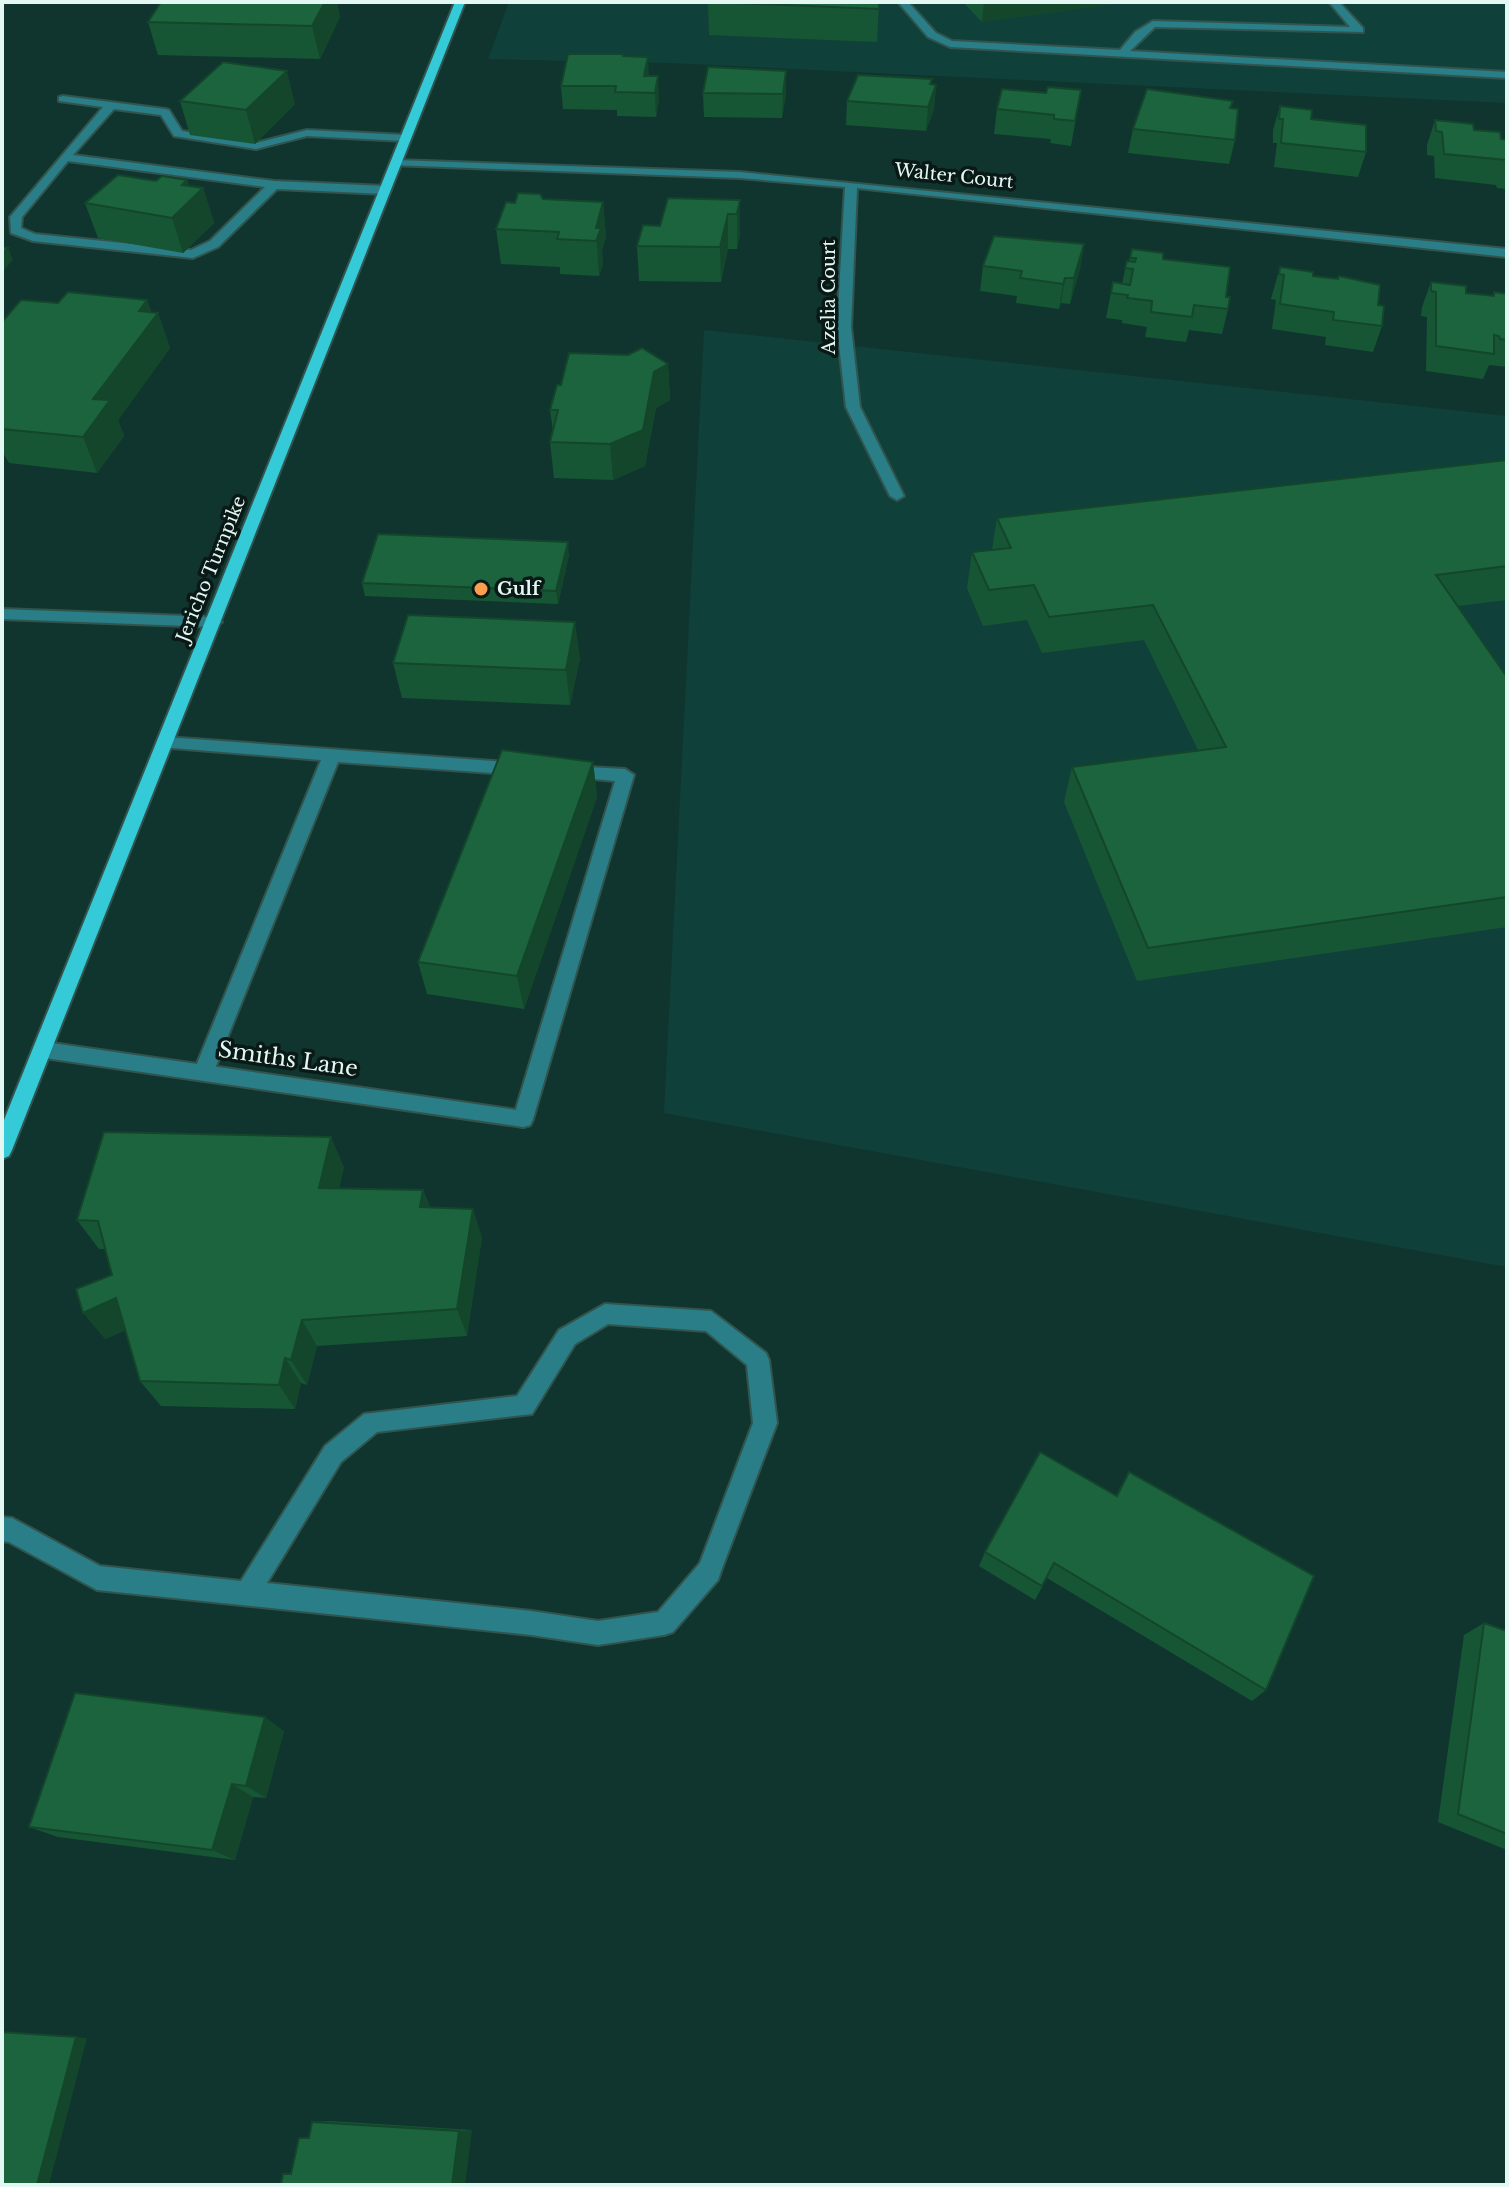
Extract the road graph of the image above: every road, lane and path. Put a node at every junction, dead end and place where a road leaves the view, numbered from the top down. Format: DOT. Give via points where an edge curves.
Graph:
graph roads {
  1 [pos="460,2"];
  2 [pos="903,2"];
  3 [pos="1334,2"];
  4 [pos="1124,52"];
  5 [pos="1507,75"];
  6 [pos="63,99"];
  7 [pos="112,104"];
  8 [pos="405,138"];
  9 [pos="65,157"];
  10 [pos="396,163"];
  11 [pos="851,184"];
  12 [pos="274,185"];
  13 [pos="385,190"];
  14 [pos="1507,253"];
  15 [pos="897,496"];
  16 [pos="2,614"];
  17 [pos="214,622"];
  18 [pos="166,743"];
  19 [pos="331,757"];
  20 [pos="45,1050"];
  21 [pos="204,1071"];
  22 [pos="8,1119"];
  23 [pos="2,1150"];
  24 [pos="2,1529"];
  25 [pos="247,1593"];
  1 -- 8 [label="main road, Jericho Turnpike"];
  2 -- 4 [label="street" via="932,35 950,44"];
  3 -- 4 [label="street" via="1359,30 1153,24"];
  4 -- 5 [label="street"];
  6 -- 7 [label="street"];
  7 -- 8 [label="street" via="165,112 178,134 256,146 307,133"];
  7 -- 9 [label="street"];
  8 -- 10 [label="main road, Jericho Turnpike"];
  9 -- 12 [label="street"];
  9 -- 12 [label="street" via="16,217 15,230 33,237 193,254 214,244"];
  10 -- 11 [label="street, Walter Court"];
  10 -- 13 [label="main road, Jericho Turnpike"];
  11 -- 14 [label="street, Walter Court"];
  11 -- 15 [label="street, Azelia Court" via="844,327 853,407"];
  12 -- 13 [label="street"];
  13 -- 17 [label="main road, Jericho Turnpike"];
  16 -- 17 [label="street"];
  17 -- 18 [label="main road, Jericho Turnpike"];
  18 -- 19 [label="street"];
  18 -- 20 [label="main road, Jericho Turnpike"];
  19 -- 21 [label="street"];
  19 -- 21 [label="street, Smiths Lane" via="625,775 523,1119"];
  20 -- 21 [label="street, Smiths Lane"];
  20 -- 22 [label="main road, Jericho Turnpike"];
  22 -- 23 [label="main road, Jericho Turnpike"];
  24 -- 25 [label="street" via="97,1578"];
  25 -- 25 [label="street" via="598,1633 664,1623 709,1571 765,1423 758,1360 711,1321 605,1314 567,1337 524,1406 372,1422 333,1454"];
}
